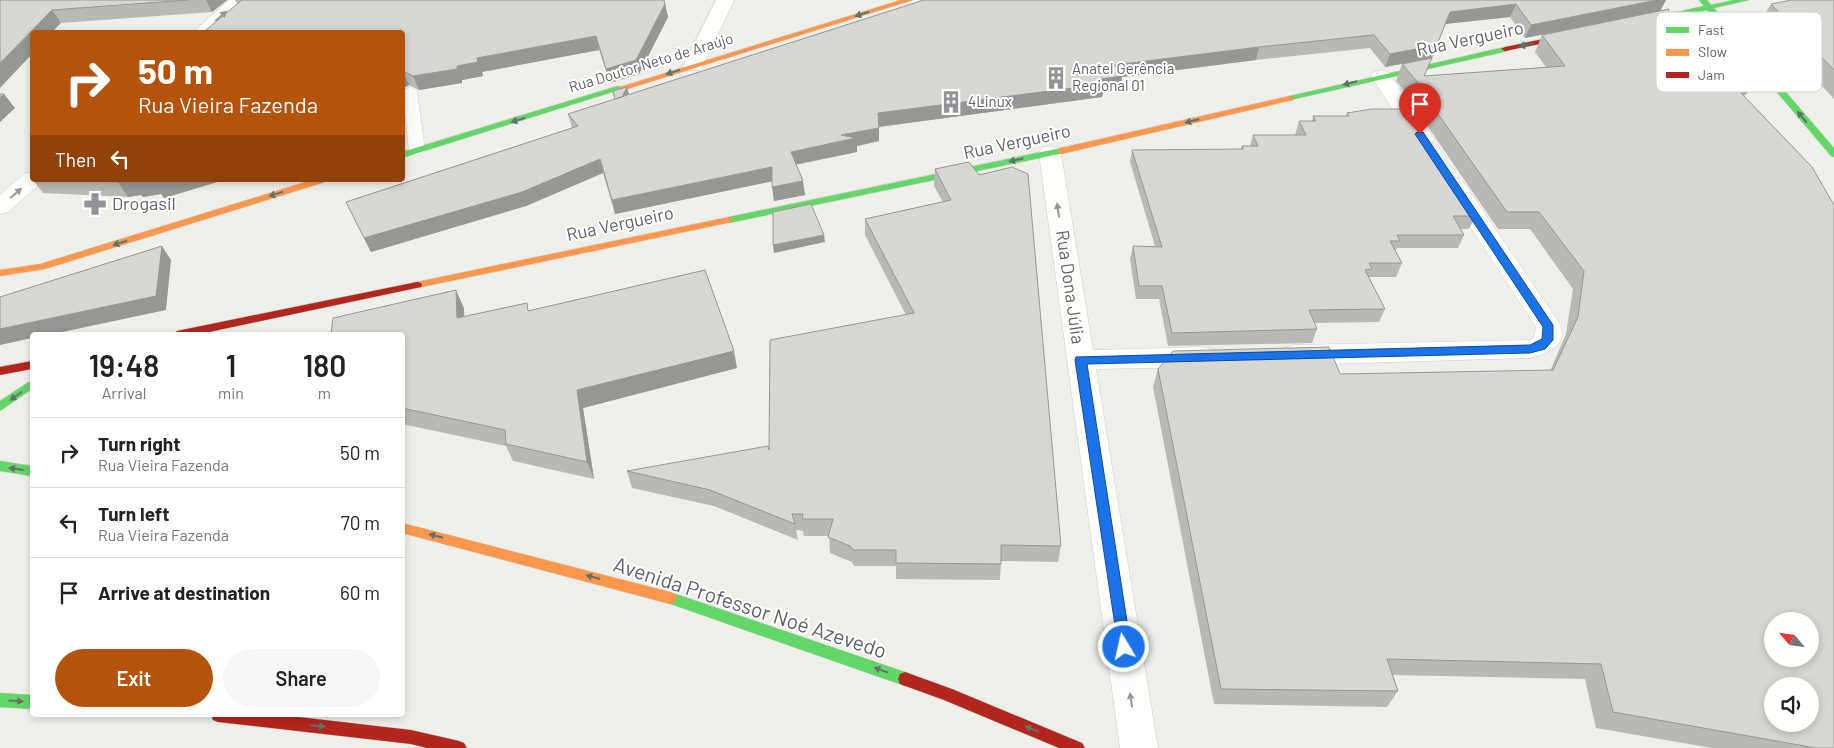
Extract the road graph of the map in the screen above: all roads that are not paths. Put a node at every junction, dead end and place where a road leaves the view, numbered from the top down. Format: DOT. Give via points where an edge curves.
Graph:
graph roads {
  1 [pos="240,0"];
  2 [pos="725,0"];
  3 [pos="909,0"];
  4 [pos="1745,0"];
  5 [pos="1705,3"];
  6 [pos="1670,12"];
  7 [pos="1656,16"];
  8 [pos="1620,25"];
  9 [pos="204,30"];
  10 [pos="1592,31"];
  11 [pos="693,66"];
  12 [pos="1380,76"];
  13 [pos="410,92"];
  14 [pos="1781,92"];
  15 [pos="418,150"];
  16 [pos="1050,152"];
  17 [pos="405,154"];
  18 [pos="1834,154"];
  19 [pos="30,181"];
  20 [pos="316,182"];
  21 [pos="0,207"];
  22 [pos="0,273"];
  23 [pos="191,332"];
  24 [pos="1270,356"];
  25 [pos="1230,357"];
  26 [pos="1080,360"];
  27 [pos="30,365"];
  28 [pos="0,371"];
  29 [pos="30,385"];
  30 [pos="0,407"];
  31 [pos="0,466"];
  32 [pos="30,471"];
  33 [pos="405,529"];
  34 [pos="0,700"];
  35 [pos="30,702"];
  36 [pos="236,717"];
  37 [pos="459,748"];
  38 [pos="1077,748"];
  39 [pos="1139,748"];
  9 -- 1 [label="street, one-way"];
  2 -- 11 [label="street"];
  3 -- 11 [label="main road, Rua Doutor Neto de Araújo, one-way"];
  4 -- 5 [label="main road"];
  5 -- 6 [label="main road"];
  7 -- 8 [label="main road"];
  10 -- 12 [label="main road, Rua Vergueiro, one-way"];
  11 -- 15 [label="main road, Rua Doutor Neto de Araújo, one-way"];
  12 -- 16 [label="main road, Rua Vergueiro, one-way"];
  12 -- 24 [label="street" via="1549,327 1547,340 1530,349"];
  13 -- 15 [label="lane"];
  18 -- 14 [label="main road, one-way"];
  15 -- 17 [label="main road, Rua Doutor Neto de Araújo"];
  16 -- 23 [label="main road, Rua Vergueiro, one-way"];
  26 -- 16 [label="street, Rua Dona Júlia, one-way"];
  21 -- 19 [label="street, one-way"];
  20 -- 22 [label="main road, one-way" via="40,267"];
  25 -- 26 [label="street"];
  39 -- 26 [label="street, Rua Dona Júlia, one-way"];
  27 -- 28 [label="main road"];
  29 -- 30 [label="main road, one-way"];
  32 -- 31 [label="main road, one-way"];
  38 -- 33 [label="main road, Avenida Professor Noé Azevedo, one-way" via="947,694 676,599"];
  34 -- 35 [label="main road, one-way"];
  36 -- 37 [label="main road, one-way" via="411,737"];
}
